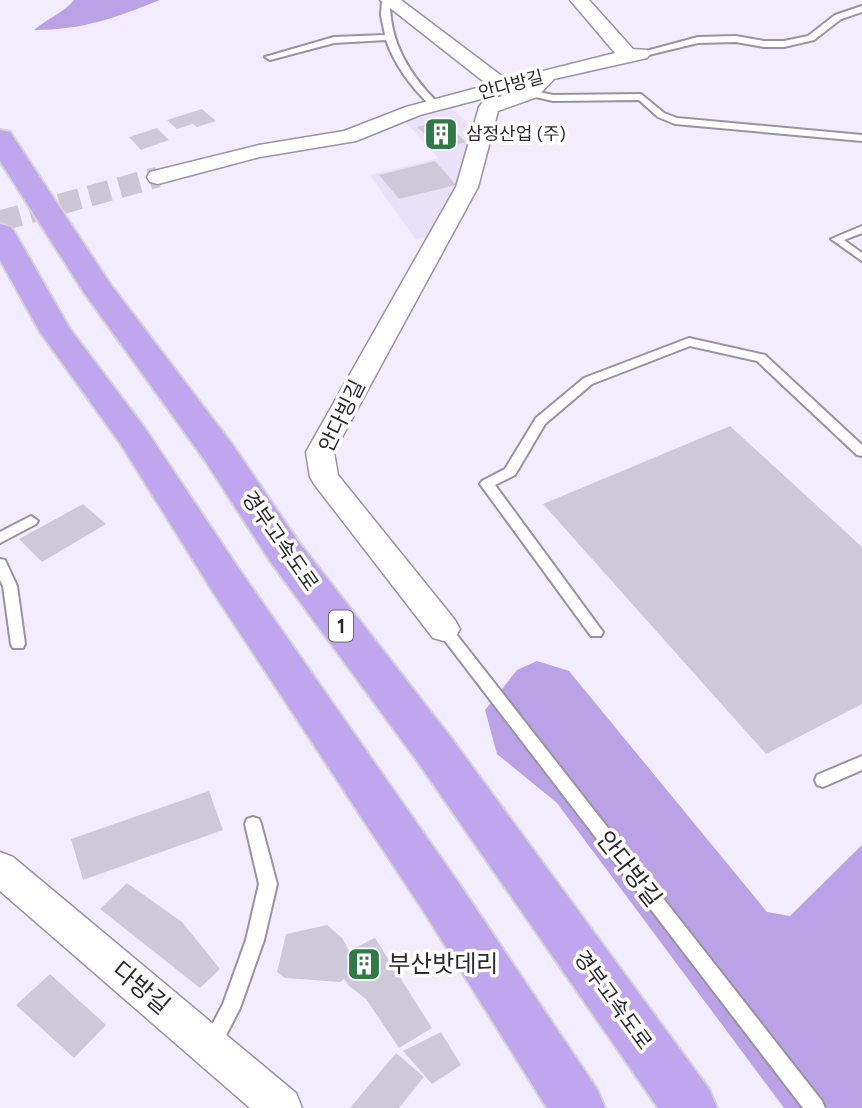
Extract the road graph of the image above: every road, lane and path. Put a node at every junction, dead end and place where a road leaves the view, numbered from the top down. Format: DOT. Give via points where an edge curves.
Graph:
graph roads {
  1 [pos="388,0"];
  2 [pos="579,0"];
  3 [pos="862,9"];
  4 [pos="389,37"];
  5 [pos="634,55"];
  6 [pos="270,57"];
  7 [pos="516,93"];
  8 [pos="469,96"];
  9 [pos="435,105"];
  10 [pos="489,107"];
  11 [pos="0,138"];
  12 [pos="862,138"];
  13 [pos="158,177"];
  14 [pos="862,229"];
  15 [pos="0,233"];
  16 [pos="862,258"];
  17 [pos="862,452"];
  18 [pos="31,521"];
  19 [pos="0,538"];
  20 [pos="0,564"];
  21 [pos="444,629"];
  22 [pos="596,632"];
  23 [pos="18,644"];
  24 [pos="862,763"];
  25 [pos="823,780"];
  26 [pos="253,824"];
  27 [pos="0,868"];
  28 [pos="210,1047"];
  29 [pos="281,1108"];
  30 [pos="578,1108"];
  31 [pos="690,1108"];
  32 [pos="815,1108"];
  1 -- 4 [label="lane" via="384,16"];
  1 -- 7 [label="street"];
  2 -- 5 [label="street"];
  3 -- 5 [label="lane, 안다방길" via="838,17 811,38 784,44 698,40"];
  4 -- 6 [label="lane" via="334,40"];
  4 -- 9 [label="lane" via="415,86"];
  5 -- 7 [label="street, 안다방길" via="547,75"];
  7 -- 8 [label="street, 안다방길"];
  7 -- 10 [label="street"];
  7 -- 12 [label="lane, 안다방길" via="552,98 641,97 675,121"];
  8 -- 9 [label="street, 안다방길"];
  8 -- 10 [label="street"];
  9 -- 13 [label="street, 안다방길" via="349,137 259,151"];
  10 -- 21 [label="street, 안다빙길" via="467,187 320,452 324,477"];
  11 -- 31 [label="highway, 경부고속도로 / 1" via="99,291"];
  14 -- 16 [label="lane" via="836,239"];
  15 -- 30 [label="highway" via="56,332 132,435"];
  17 -- 22 [label="lane" via="761,358 689,342 588,381 540,421 510,472 487,484"];
  18 -- 19 [label="lane"];
  20 -- 23 [label="lane" via="10,586"];
  21 -- 32 [label="lane, 안다방길"];
  24 -- 25 [label="lane"];
  26 -- 28 [label="lane" via="268,884 255,940"];
  27 -- 28 [label="street, 다방길"];
  28 -- 29 [label="street, 다방길"];
}
